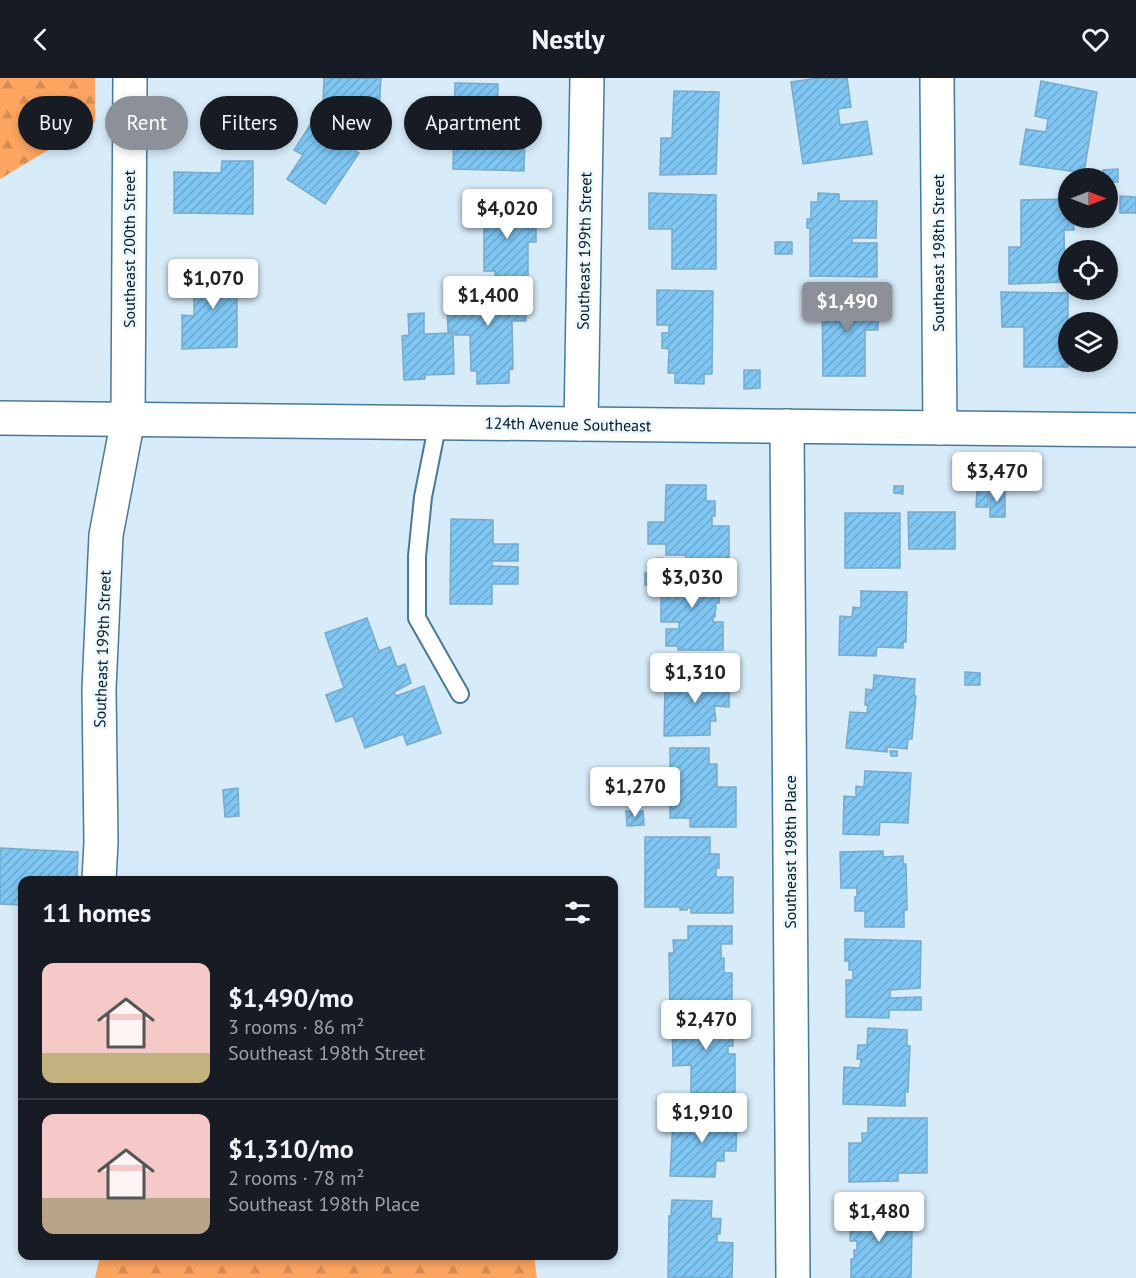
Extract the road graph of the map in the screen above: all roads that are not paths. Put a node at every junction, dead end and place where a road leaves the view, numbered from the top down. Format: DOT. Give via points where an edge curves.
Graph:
graph roads {
  1 [pos="129,78"];
  2 [pos="587,78"];
  3 [pos="937,78"];
  4 [pos="0,418"];
  5 [pos="128,419"];
  6 [pos="438,423"];
  7 [pos="582,424"];
  8 [pos="787,426"];
  9 [pos="940,428"];
  10 [pos="1136,430"];
  11 [pos="460,694"];
  12 [pos="99,876"];
  13 [pos="793,1278"];
  1 -- 5 [label="street, Southeast 200th Street"];
  2 -- 7 [label="street, Southeast 199th Street"];
  3 -- 9 [label="street, Southeast 198th Street"];
  4 -- 5 [label="street, 124th Avenue Southeast"];
  5 -- 6 [label="street, 124th Avenue Southeast"];
  5 -- 12 [label="street, Southeast 199th Street" via="106,535 99,689"];
  6 -- 7 [label="street, 124th Avenue Southeast"];
  6 -- 11 [label="lane" via="423,497 417,618"];
  7 -- 8 [label="street, 124th Avenue Southeast"];
  8 -- 9 [label="street, 124th Avenue Southeast"];
  8 -- 13 [label="street, Southeast 198th Place"];
  9 -- 10 [label="street, 124th Avenue Southeast"];
}
